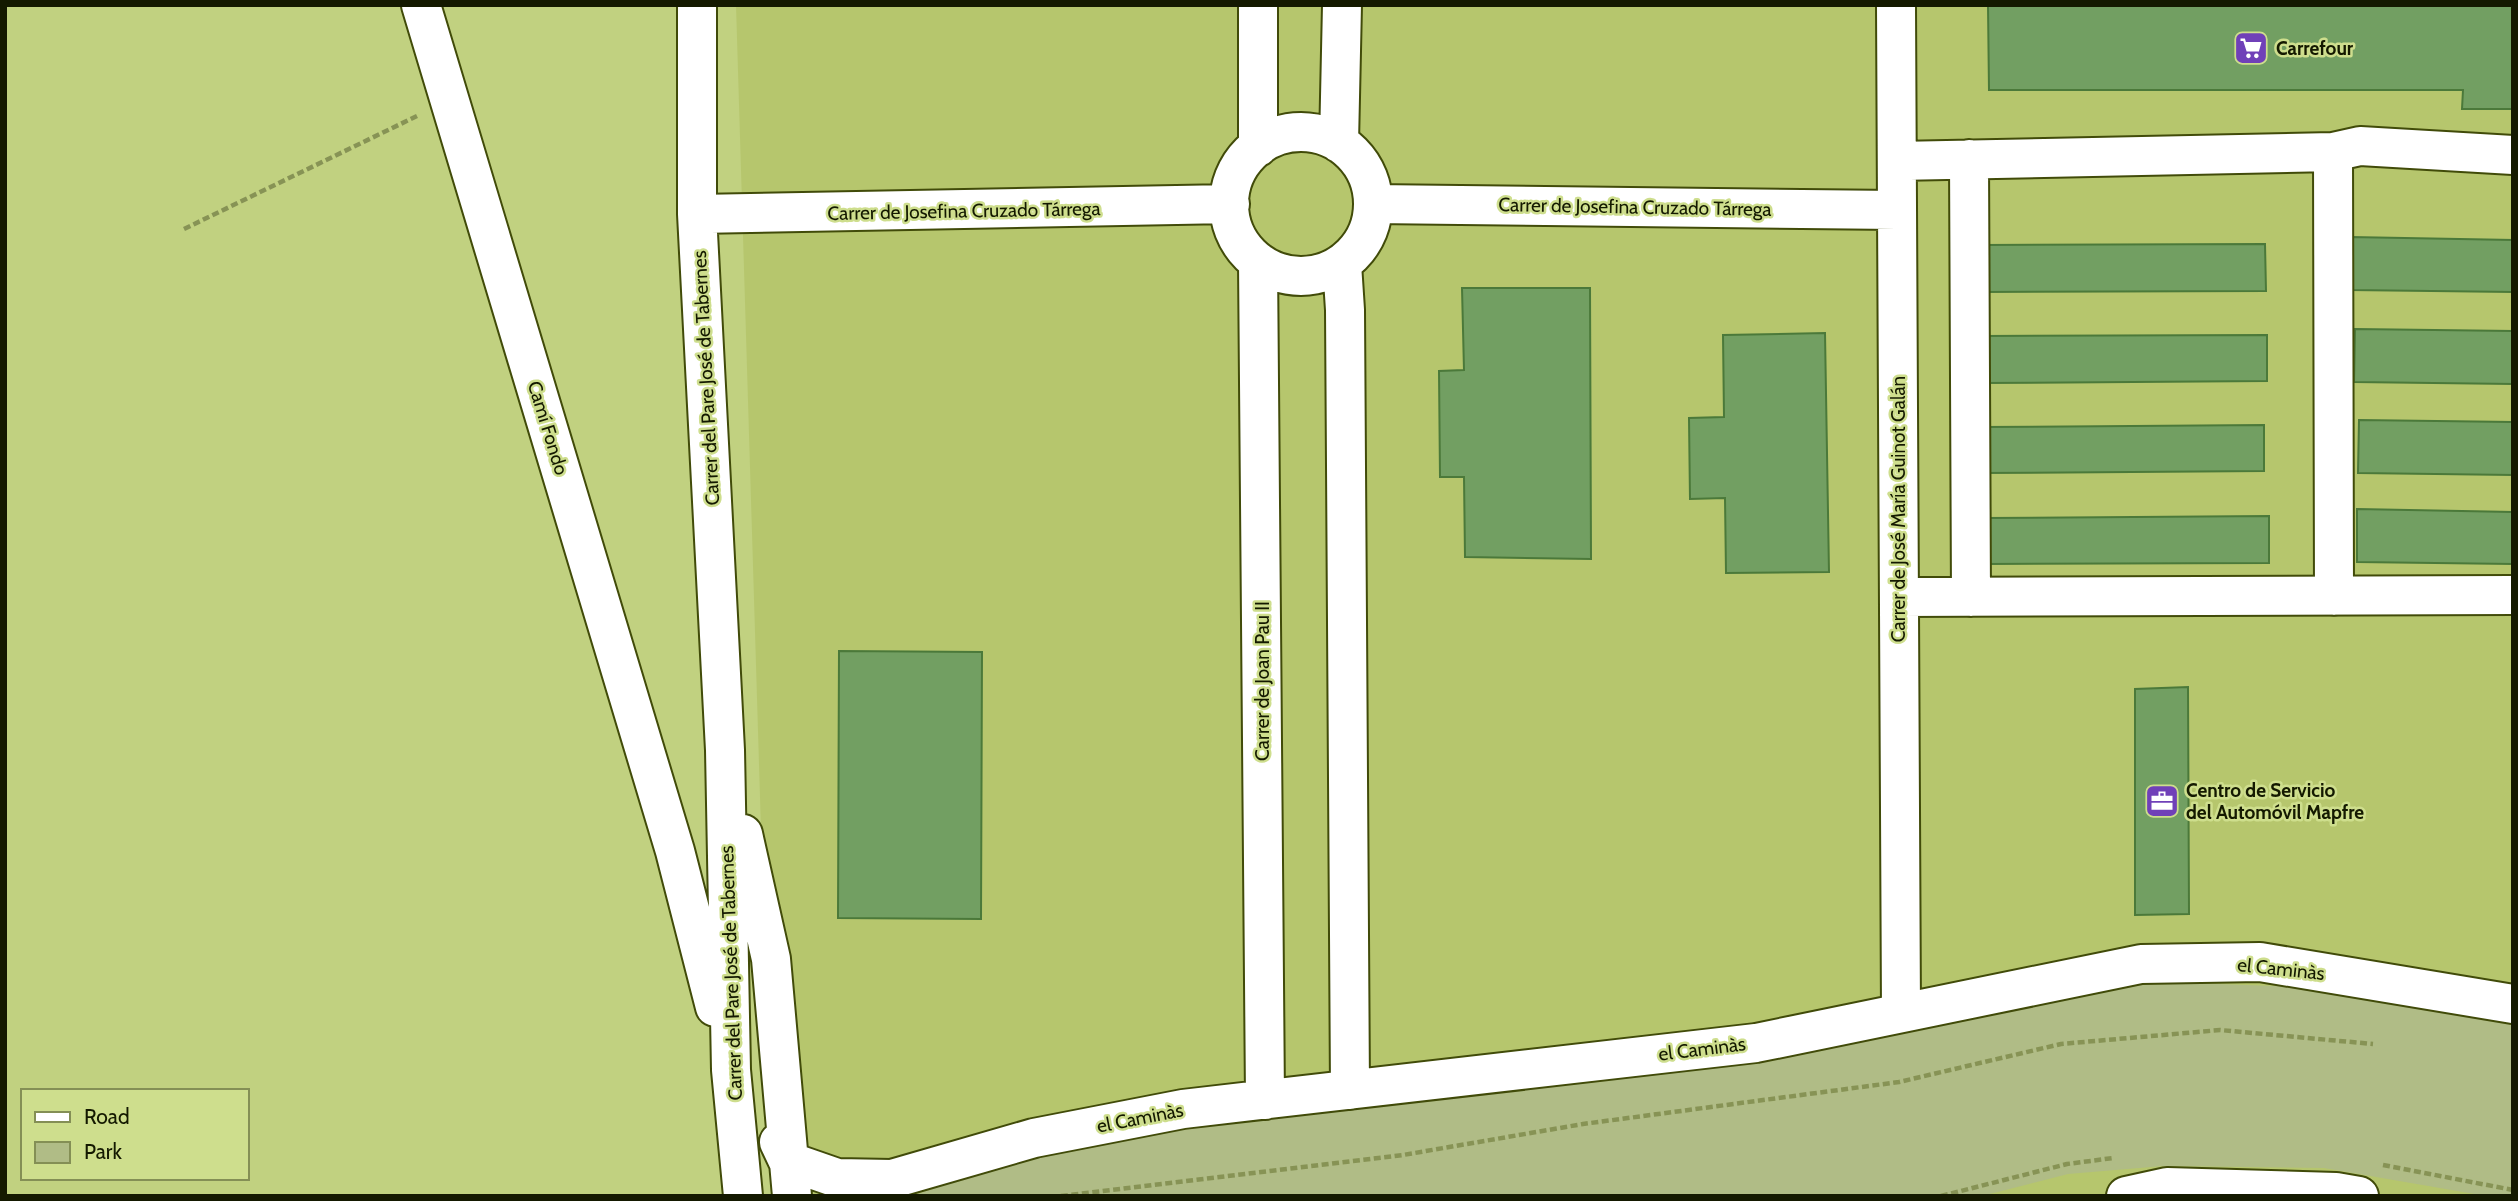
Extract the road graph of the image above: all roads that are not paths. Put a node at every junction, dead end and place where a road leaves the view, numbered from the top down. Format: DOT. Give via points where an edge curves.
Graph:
graph roads {
  1 [pos="421,5"];
  2 [pos="697,5"];
  3 [pos="1258,5"];
  4 [pos="1342,5"];
  5 [pos="1896,5"];
  6 [pos="1339,143"];
  7 [pos="1258,147"];
  8 [pos="2333,152"];
  9 [pos="2513,155"];
  10 [pos="1969,159"];
  11 [pos="1896,161"];
  12 [pos="1230,204"];
  13 [pos="1373,204"];
  14 [pos="1897,210"];
  15 [pos="697,214"];
  16 [pos="1258,262"];
  17 [pos="1342,264"];
  18 [pos="2513,595"];
  19 [pos="2334,596"];
  20 [pos="1899,597"];
  21 [pos="1971,597"];
  22 [pos="724,750"];
  23 [pos="726,830"];
  24 [pos="675,851"];
  25 [pos="728,906"];
  26 [pos="2513,1004"];
  27 [pos="1901,1012"];
  28 [pos="731,1070"];
  29 [pos="1350,1090"];
  30 [pos="1265,1100"];
  31 [pos="790,1178"];
  32 [pos="876,1188"];
  33 [pos="743,1196"];
  34 [pos="2126,1196"];
  35 [pos="2359,1196"];
  1 -- 24 [label="street, Camí Fondo"];
  2 -- 15 [label="street, Carrer del Pare José de Tabernes"];
  3 -- 7 [label="street"];
  4 -- 6 [label="street"];
  5 -- 11 [label="street, Carrer de José María Guinot Galán"];
  6 -- 7 [label="street" via="1298,132"];
  6 -- 13 [label="street" via="1364,169"];
  7 -- 12 [label="street" via="1237,172"];
  8 -- 9 [label="street" via="2360,146"];
  8 -- 10 [label="street"];
  8 -- 19 [label="street"];
  10 -- 11 [label="street"];
  10 -- 21 [label="street"];
  11 -- 14 [label="street, Carrer de José María Guinot Galán"];
  12 -- 15 [label="street, Carrer de Josefina Cruzado Tárrega"];
  12 -- 16 [label="street" via="1237,237"];
  13 -- 14 [label="street, Carrer de Josefina Cruzado Tárrega"];
  13 -- 17 [label="street" via="1365,238"];
  14 -- 20 [label="street, Carrer de José María Guinot Galán"];
  15 -- 22 [label="street, Carrer del Pare José de Tabernes"];
  16 -- 17 [label="street" via="1299,277"];
  16 -- 30 [label="street, Carrer de Joan Pau II"];
  17 -- 29 [label="street"];
  18 -- 19 [label="street"];
  19 -- 21 [label="street"];
  20 -- 21 [label="street"];
  20 -- 27 [label="street, Carrer de José María Guinot Galán"];
  22 -- 23 [label="street, Carrer del Pare José de Tabernes"];
  22 -- 31 [label="street, Carrer del Pare José de Tabernes" via="771,959"];
  23 -- 24 [label="street"];
  23 -- 25 [label="street, Carrer del Pare José de Tabernes"];
  24 -- 25 [label="street, Camí Fondo"];
  24 -- 28 [label="street, Camí Fondo"];
  25 -- 28 [label="street, Carrer del Pare José de Tabernes"];
  25 -- 31 [label="street, Camí Fondo" via="750,958 766,1116"];
  26 -- 27 [label="street, el Caminàs" via="2260,962 2141,964"];
  27 -- 29 [label="street, el Caminàs" via="1756,1043"];
  28 -- 33 [label="street, Carrer del Pare José de Tabernes"];
  29 -- 30 [label="street, el Caminàs"];
  30 -- 32 [label="street, el Caminàs" via="1183,1109 1034,1138"];
  31 -- 32 [label="street, el Caminàs" via="837,1178"];
  34 -- 35 [label="street" via="2167,1187"];
}
